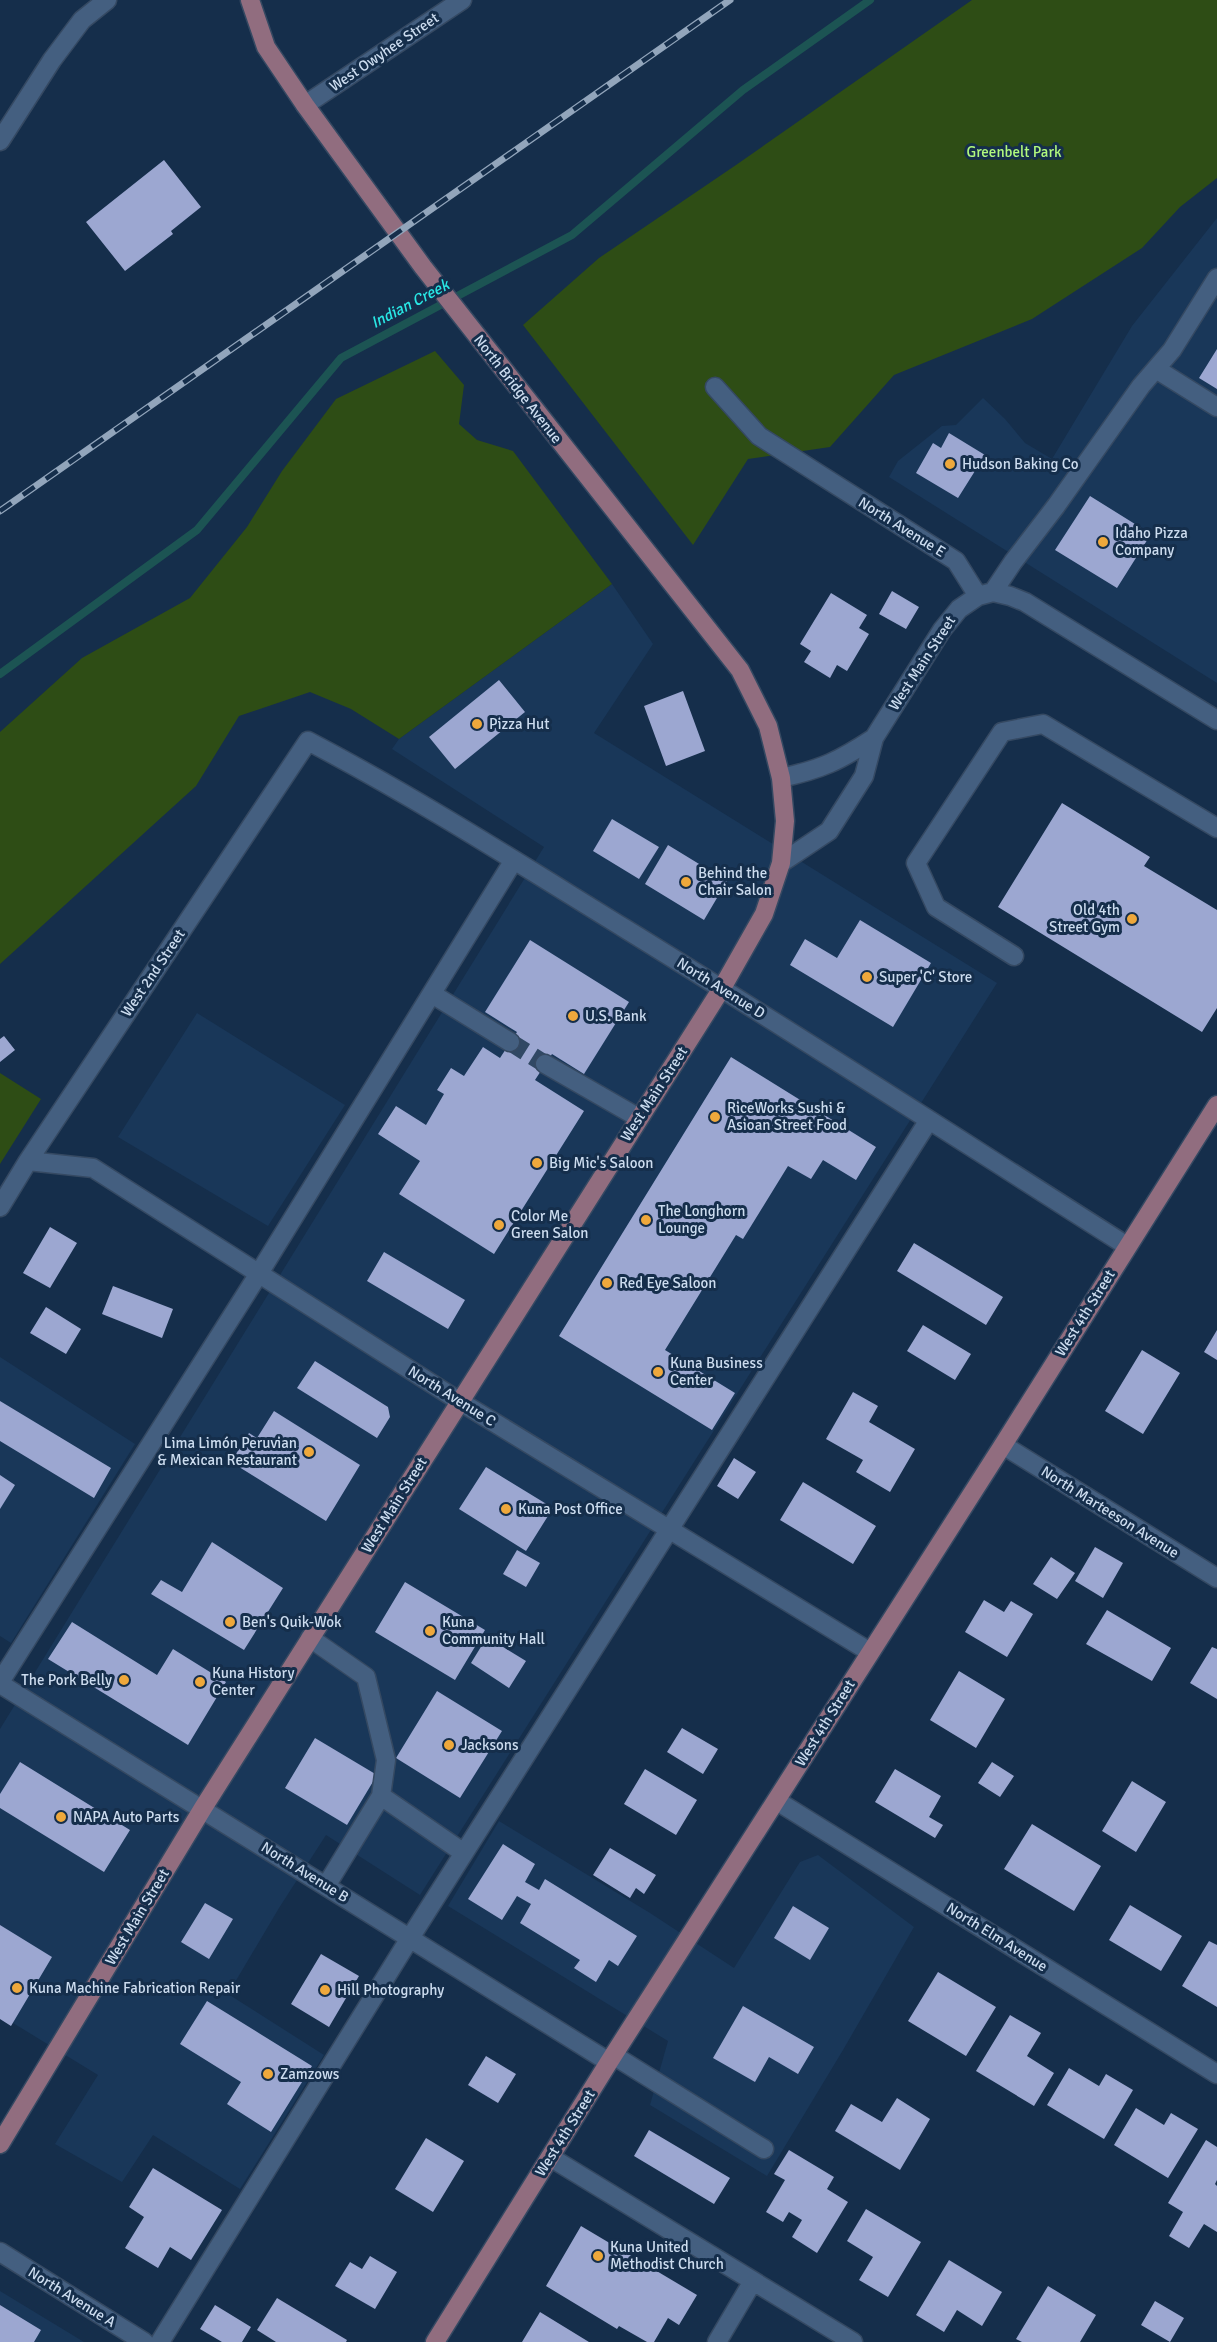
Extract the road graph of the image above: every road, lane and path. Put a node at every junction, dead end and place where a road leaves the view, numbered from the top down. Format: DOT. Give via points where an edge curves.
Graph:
graph roads {
  1 [pos="107,0"];
  2 [pos="250,0"];
  3 [pos="462,0"];
  4 [pos="305,105"];
  5 [pos="0,141"];
  6 [pos="1217,278"];
  7 [pos="1156,369"];
  8 [pos="715,387"];
  9 [pos="1217,407"];
  10 [pos="986,594"];
  11 [pos="1217,720"];
  12 [pos="874,738"];
  13 [pos="308,741"];
  14 [pos="781,778"];
  15 [pos="1217,828"];
  16 [pos="514,860"];
  17 [pos="781,863"];
  18 [pos="1014,956"];
  19 [pos="722,988"];
  20 [pos="432,994"];
  21 [pos="510,1042"];
  22 [pos="546,1064"];
  23 [pos="1217,1106"];
  24 [pos="639,1118"];
  25 [pos="929,1120"];
  26 [pos="28,1161"];
  27 [pos="0,1207"];
  28 [pos="1127,1246"];
  29 [pos="258,1275"];
  30 [pos="459,1401"];
  31 [pos="1003,1445"];
  32 [pos="670,1530"];
  33 [pos="1217,1578"];
  34 [pos="310,1638"];
  35 [pos="870,1652"];
  36 [pos="0,1683"];
  37 [pos="381,1796"];
  38 [pos="777,1801"];
  39 [pos="203,1808"];
  40 [pos="464,1853"];
  41 [pos="327,1886"];
  42 [pos="410,1938"];
  43 [pos="611,2059"];
  44 [pos="1217,2074"];
  45 [pos="0,2144"];
  46 [pos="764,2149"];
  47 [pos="550,2157"];
  48 [pos="0,2252"];
  49 [pos="753,2281"];
  50 [pos="848,2341"];
  51 [pos="144,2342"];
  52 [pos="160,2342"];
  53 [pos="435,2342"];
  54 [pos="717,2342"];
  1 -- 5 [label="street" via="82,20"];
  2 -- 4 [label="main road, North Bridge Avenue" via="266,47"];
  3 -- 4 [label="street, West Owyhee Street"];
  4 -- 14 [label="main road, North Bridge Avenue" via="423,267 740,670 768,726"];
  6 -- 7 [label="street, West Main Street"];
  7 -- 9 [label="street"];
  7 -- 10 [label="street, West Main Street"];
  8 -- 10 [label="street, North Avenue E" via="759,436 956,561"];
  10 -- 11 [label="street" via="1025,602"];
  10 -- 12 [label="street, West Main Street" via="959,609 942,630"];
  12 -- 14 [label="street, West Main Street" via="833,763"];
  12 -- 17 [label="street, West Main Street" via="864,776 830,831"];
  13 -- 16 [label="street, North Avenue D" via="387,782"];
  13 -- 26 [label="street, West 2nd Street"];
  14 -- 17 [label="main road, West Main Street" via="785,820"];
  15 -- 18 [label="street" via="1043,724 1002,732 916,863 936,907"];
  16 -- 19 [label="street, North Avenue D"];
  16 -- 20 [label="street"];
  17 -- 19 [label="main road, West Main Street" via="764,914"];
  19 -- 24 [label="main road, West Main Street"];
  19 -- 25 [label="street, North Avenue D"];
  20 -- 21 [label="street"];
  20 -- 29 [label="street"];
  22 -- 24 [label="street"];
  23 -- 28 [label="main road, West 4th Street"];
  24 -- 30 [label="main road, West Main Street"];
  25 -- 28 [label="street, North Avenue D"];
  25 -- 32 [label="street"];
  26 -- 27 [label="street, West 2nd Street"];
  26 -- 29 [label="street, North Avenue C" via="93,1168"];
  28 -- 31 [label="main road, West 4th Street"];
  29 -- 30 [label="street, North Avenue C"];
  29 -- 36 [label="street"];
  30 -- 32 [label="street, North Avenue C"];
  30 -- 34 [label="main road, West Main Street"];
  31 -- 33 [label="street, North Marteeson Avenue"];
  31 -- 35 [label="main road, West 4th Street"];
  32 -- 35 [label="street, North Avenue C"];
  32 -- 40 [label="street"];
  34 -- 37 [label="street" via="366,1677 386,1760"];
  34 -- 39 [label="main road, West Main Street"];
  35 -- 38 [label="main road, West 4th Street"];
  36 -- 39 [label="street, North Avenue B"];
  37 -- 40 [label="street"];
  37 -- 41 [label="street"];
  38 -- 43 [label="main road, West 4th Street"];
  38 -- 44 [label="street, North Elm Avenue"];
  39 -- 41 [label="street, North Avenue B"];
  39 -- 45 [label="main road, West Main Street"];
  40 -- 42 [label="street"];
  41 -- 42 [label="street, North Avenue B"];
  42 -- 43 [label="street, North Avenue B"];
  42 -- 52 [label="street"];
  43 -- 46 [label="street, North Avenue B"];
  43 -- 47 [label="main road, West 4th Street"];
  47 -- 49 [label="street"];
  47 -- 53 [label="main road, West 4th Street"];
  48 -- 51 [label="street, North Avenue A"];
  49 -- 50 [label="street"];
  49 -- 54 [label="street"];
}
